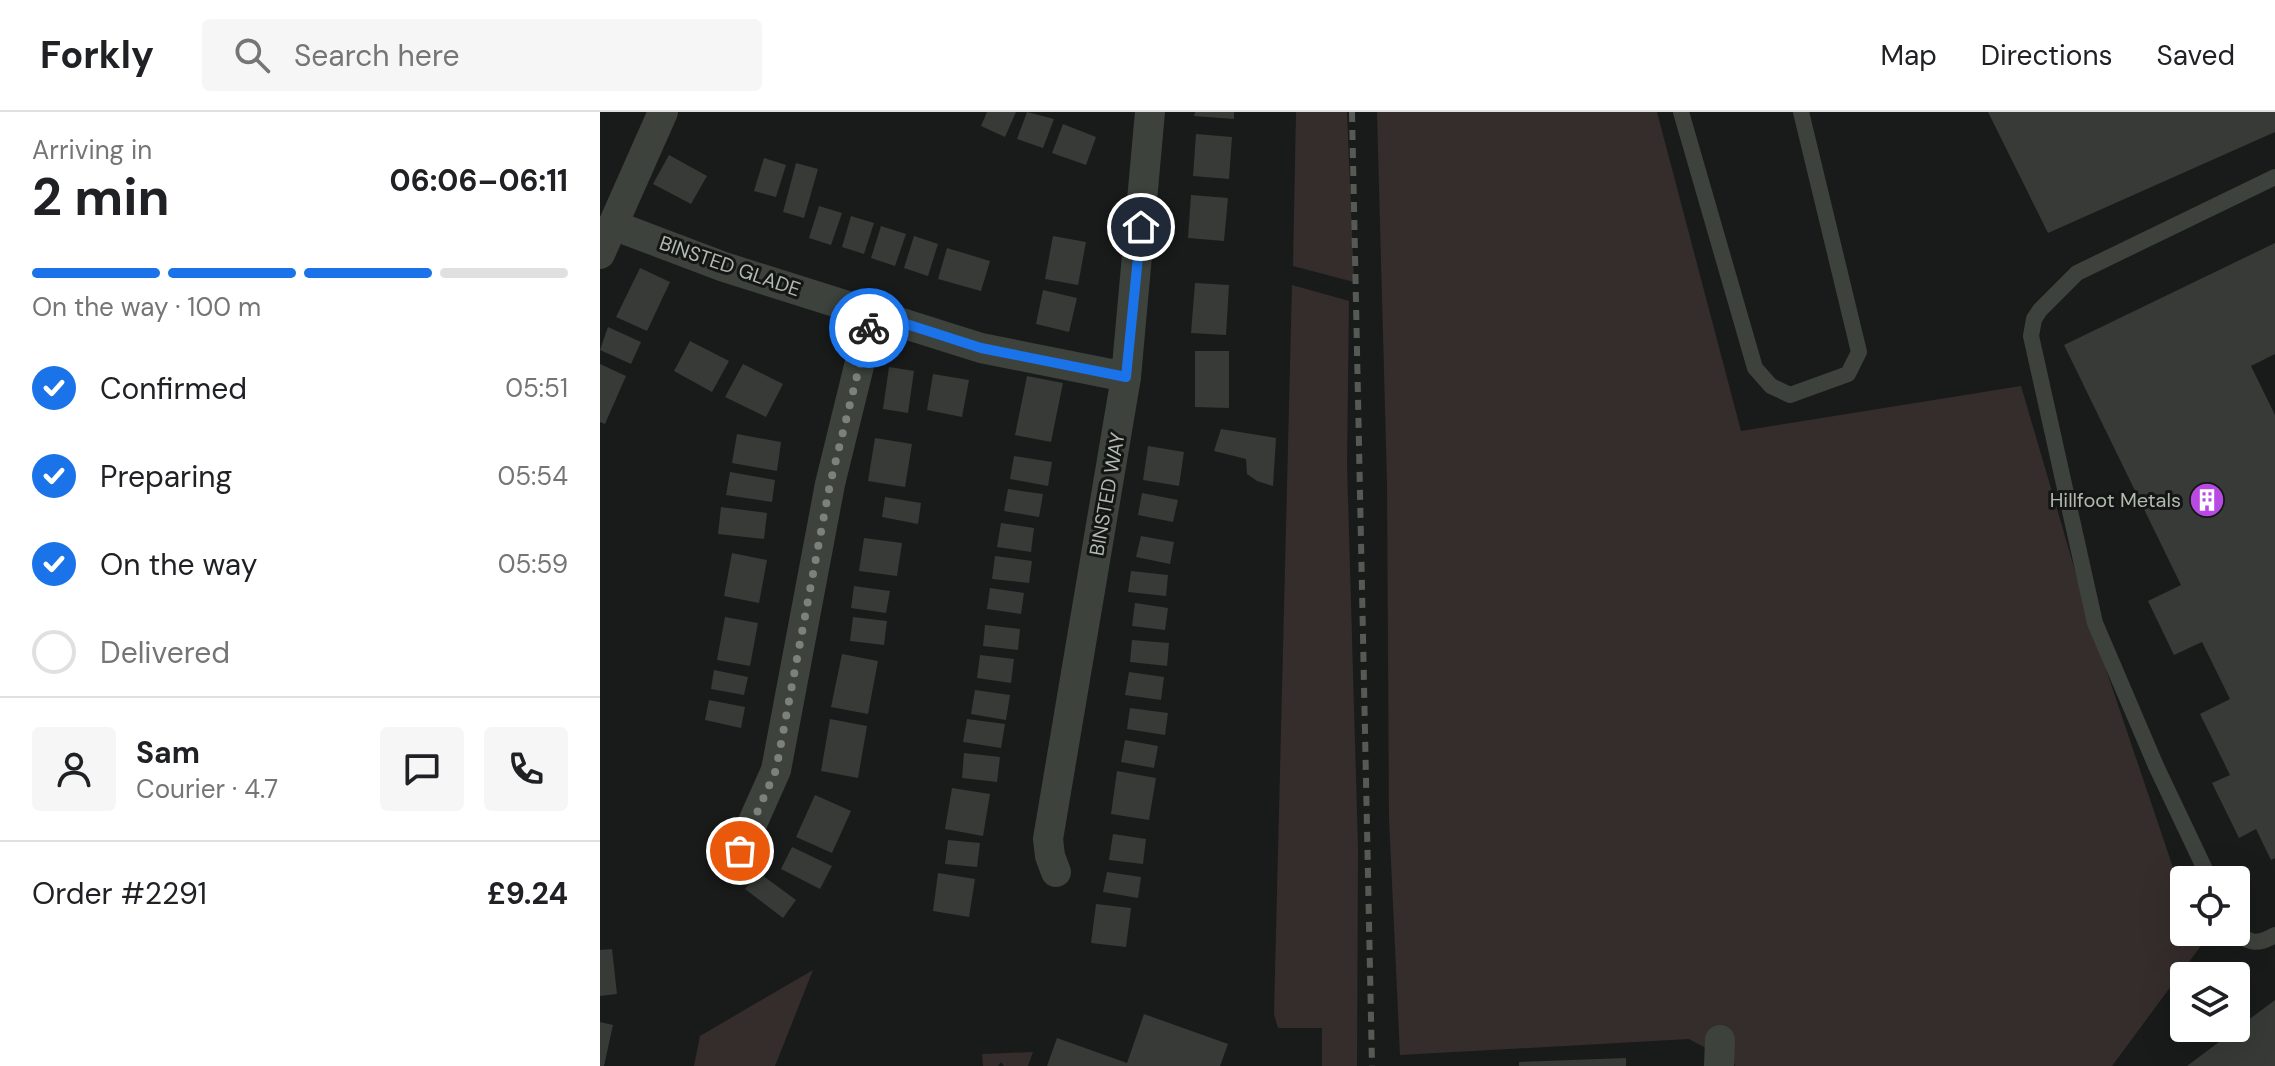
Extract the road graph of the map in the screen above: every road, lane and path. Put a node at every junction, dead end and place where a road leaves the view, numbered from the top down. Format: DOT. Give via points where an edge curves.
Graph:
graph roads {
  1 [pos="663,112"];
  2 [pos="1150,112"];
  3 [pos="1681,112"];
  4 [pos="1801,112"];
  5 [pos="2275,177"];
  6 [pos="613,225"];
  7 [pos="600,254"];
  8 [pos="872,313"];
  9 [pos="1126,377"];
  10 [pos="740,851"];
  11 [pos="2203,866"];
  12 [pos="1056,872"];
  13 [pos="2275,935"];
  14 [pos="2250,943"];
  1 -- 6 [label="street"];
  2 -- 9 [label="street, BINSTED WAY"];
  3 -- 4 [label="lane" via="1755,368 1771,386 1790,395 1848,374 1859,352"];
  5 -- 11 [label="lane" via="2077,273 2040,310 2031,336 2095,623"];
  6 -- 7 [label="street"];
  6 -- 8 [label="street, BINSTED GLADE" via="724,267"];
  8 -- 9 [label="street, BINSTED GLADE" via="981,348"];
  8 -- 10 [label="street" via="830,484 776,770"];
  9 -- 12 [label="street, BINSTED WAY" via="1048,839"];
  13 -- 14 [label="lane"];
}
